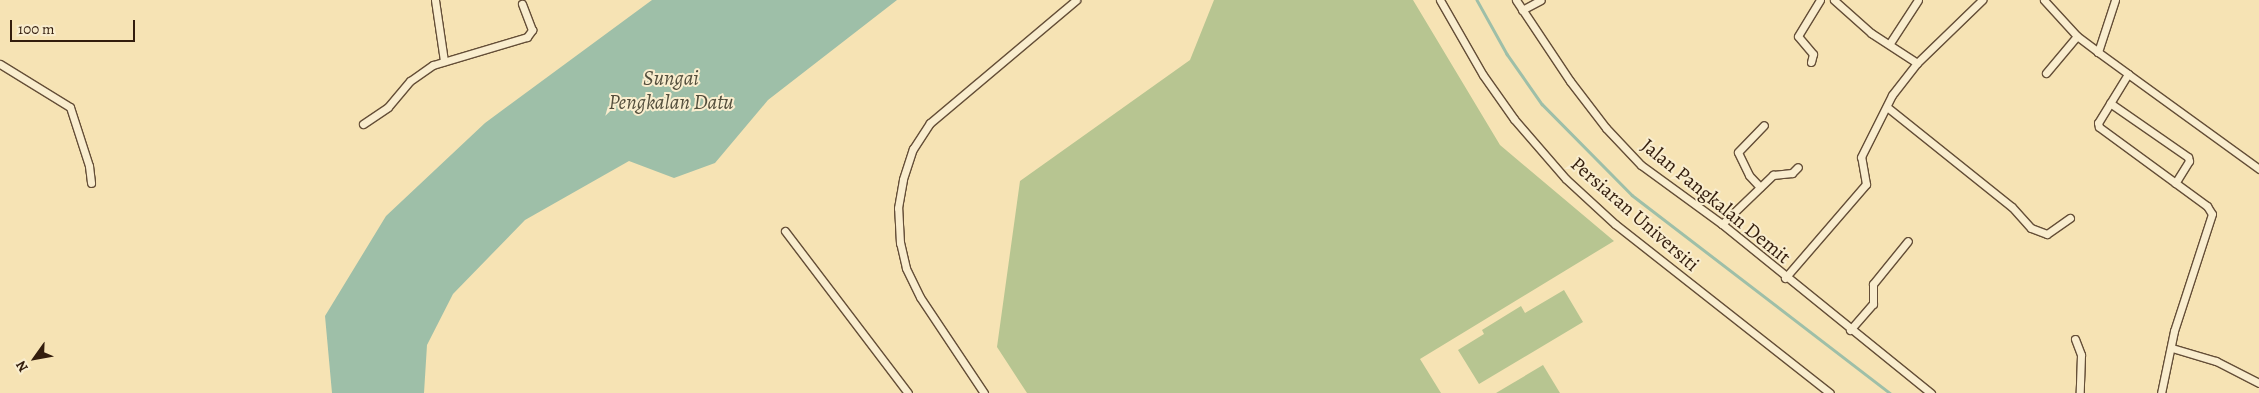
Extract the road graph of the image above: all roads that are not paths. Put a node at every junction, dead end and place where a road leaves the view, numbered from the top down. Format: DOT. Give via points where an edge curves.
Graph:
graph roads {
  1 [pos="435,0"];
  2 [pos="1076,0"];
  3 [pos="1440,0"];
  4 [pos="1516,0"];
  5 [pos="1541,0"];
  6 [pos="1820,0"];
  7 [pos="1834,0"];
  8 [pos="1918,0"];
  9 [pos="1982,0"];
  10 [pos="2044,0"];
  11 [pos="2115,0"];
  12 [pos="522,4"];
  13 [pos="1522,10"];
  14 [pos="2077,36"];
  15 [pos="1890,43"];
  16 [pos="2098,52"];
  17 [pos="444,61"];
  18 [pos="1811,62"];
  19 [pos="1917,63"];
  20 [pos="0,64"];
  21 [pos="2046,74"];
  22 [pos="2128,74"];
  23 [pos="2110,103"];
  24 [pos="1887,107"];
  25 [pos="363,124"];
  26 [pos="1764,125"];
  27 [pos="1798,167"];
  28 [pos="2259,169"];
  29 [pos="91,183"];
  30 [pos="2175,183"];
  31 [pos="1760,187"];
  32 [pos="2070,218"];
  33 [pos="1722,224"];
  34 [pos="785,231"];
  35 [pos="1908,241"];
  36 [pos="1785,278"];
  37 [pos="1850,330"];
  38 [pos="2075,339"];
  39 [pos="2172,348"];
  40 [pos="2259,383"];
  41 [pos="908,393"];
  42 [pos="984,393"];
  43 [pos="1830,393"];
  44 [pos="1931,393"];
  45 [pos="2080,393"];
  46 [pos="2161,393"];
  1 -- 17 [label="street"];
  2 -- 42 [label="street" via="930,123 913,149 904,179 898,208 900,242 906,268 920,297"];
  3 -- 43 [label="street, Persiaran Universiti" via="1504,104 1566,179 1616,224"];
  4 -- 13 [label="street, Jalan Pangkalan Demit"];
  5 -- 13 [label="street"];
  6 -- 18 [label="street" via="1798,36 1813,54"];
  7 -- 15 [label="street" via="1871,33"];
  8 -- 15 [label="street"];
  9 -- 19 [label="street"];
  10 -- 14 [label="street"];
  11 -- 16 [label="street"];
  12 -- 17 [label="street" via="532,30 527,37"];
  13 -- 33 [label="street, Jalan Pangkalan Demit" via="1606,128 1641,165"];
  14 -- 16 [label="street"];
  14 -- 21 [label="street"];
  15 -- 19 [label="street"];
  16 -- 22 [label="street"];
  17 -- 25 [label="street" via="410,81 388,107"];
  19 -- 24 [label="street" via="1892,95"];
  20 -- 29 [label="street" via="70,107 89,166"];
  22 -- 23 [label="street"];
  22 -- 28 [label="street"];
  23 -- 30 [label="street" via="2099,127"];
  23 -- 30 [label="street" via="2188,157 2190,162"];
  24 -- 32 [label="street" via="2041,234 2052,232"];
  24 -- 36 [label="street" via="1861,157 1866,184"];
  26 -- 31 [label="street" via="1738,152 1749,176"];
  27 -- 31 [label="street" via="1788,174 1775,173"];
  30 -- 39 [label="street" via="2212,214 2174,331"];
  31 -- 33 [label="street"];
  33 -- 36 [label="street, Jalan Pangkalan Demit"];
  34 -- 41 [label="street"];
  35 -- 37 [label="street" via="1873,284 1873,304"];
  36 -- 37 [label="street, Jalan Pangkalan Demit"];
  37 -- 44 [label="street, Jalan Pangkalan Demit"];
  38 -- 45 [label="street" via="2082,355"];
  39 -- 40 [label="street" via="2216,362"];
  39 -- 46 [label="street"];
}
